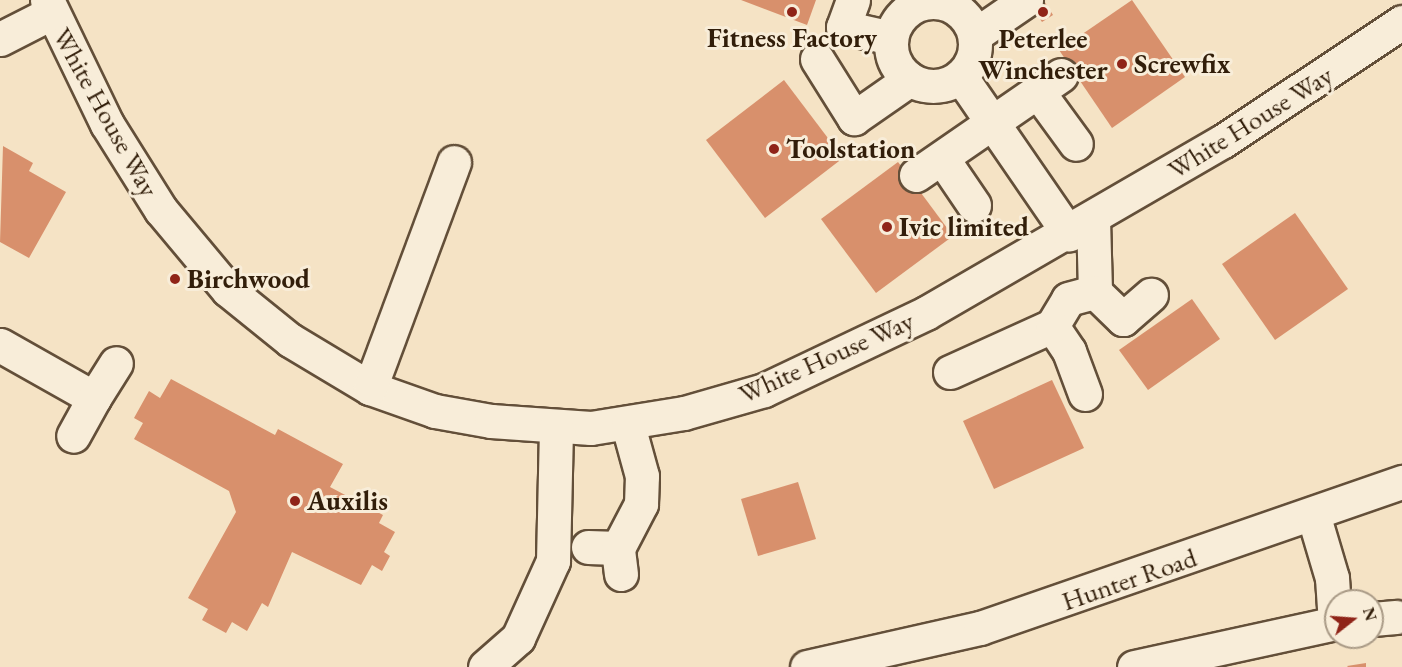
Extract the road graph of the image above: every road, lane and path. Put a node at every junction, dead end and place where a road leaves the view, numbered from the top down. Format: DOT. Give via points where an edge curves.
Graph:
graph roads {
  1 [pos="853,0"];
  2 [pos="1026,0"];
  3 [pos="49,6"];
  4 [pos="1402,22"];
  5 [pos="975,35"];
  6 [pos="891,38"];
  7 [pos="0,39"];
  8 [pos="817,59"];
  9 [pos="961,77"];
  10 [pos="910,79"];
  11 [pos="994,126"];
  12 [pos="1076,144"];
  13 [pos="454,162"];
  14 [pos="974,205"];
  15 [pos="1081,227"];
  16 [pos="1095,292"];
  17 [pos="1150,295"];
  18 [pos="1052,326"];
  19 [pos="2,350"];
  20 [pos="116,363"];
  21 [pos="950,372"];
  22 [pos="370,388"];
  23 [pos="1085,394"];
  24 [pos="94,398"];
  25 [pos="628,425"];
  26 [pos="556,427"];
  27 [pos="73,436"];
  28 [pos="1402,482"];
  29 [pos="1313,514"];
  30 [pos="609,556"];
  31 [pos="1334,589"];
  32 [pos="1324,625"];
  33 [pos="852,663"];
  34 [pos="485,667"];
  35 [pos="807,667"];
  36 [pos="1134,667"];
  1 -- 6 [label="street" via="843,27"];
  2 -- 5 [label="street"];
  3 -- 7 [label="street"];
  3 -- 22 [label="street, White House Way" via="107,124 161,210 228,290 309,355"];
  4 -- 15 [label="street, White House Way"];
  5 -- 6 [label="street" via="965,15 932,2 906,11"];
  5 -- 9 [label="street" via="975,52"];
  6 -- 10 [label="street" via="896,65"];
  8 -- 10 [label="street" via="854,118"];
  9 -- 10 [label="street" via="940,87"];
  9 -- 11 [label="street"];
  11 -- 12 [label="street" via="1049,84"];
  11 -- 14 [label="street" via="929,167"];
  11 -- 15 [label="street"];
  13 -- 22 [label="street"];
  15 -- 16 [label="street"];
  15 -- 25 [label="street, White House Way" via="926,313 764,390"];
  16 -- 17 [label="street" via="1123,319"];
  16 -- 18 [label="street" via="1068,299"];
  18 -- 21 [label="street"];
  18 -- 23 [label="street" via="1070,351"];
  19 -- 24 [label="street"];
  20 -- 24 [label="street"];
  22 -- 26 [label="street, White House Way" via="435,411"];
  24 -- 27 [label="street"];
  25 -- 26 [label="street, White House Way"];
  25 -- 30 [label="street" via="642,476 641,504"];
  26 -- 34 [label="street" via="553,561 518,638"];
  28 -- 29 [label="street, Hunter Road"];
  29 -- 31 [label="street"];
  29 -- 33 [label="street, Hunter Road" via="980,628"];
  32 -- 36 [label="street"];
  33 -- 35 [label="street, Hunter Road"];
}
